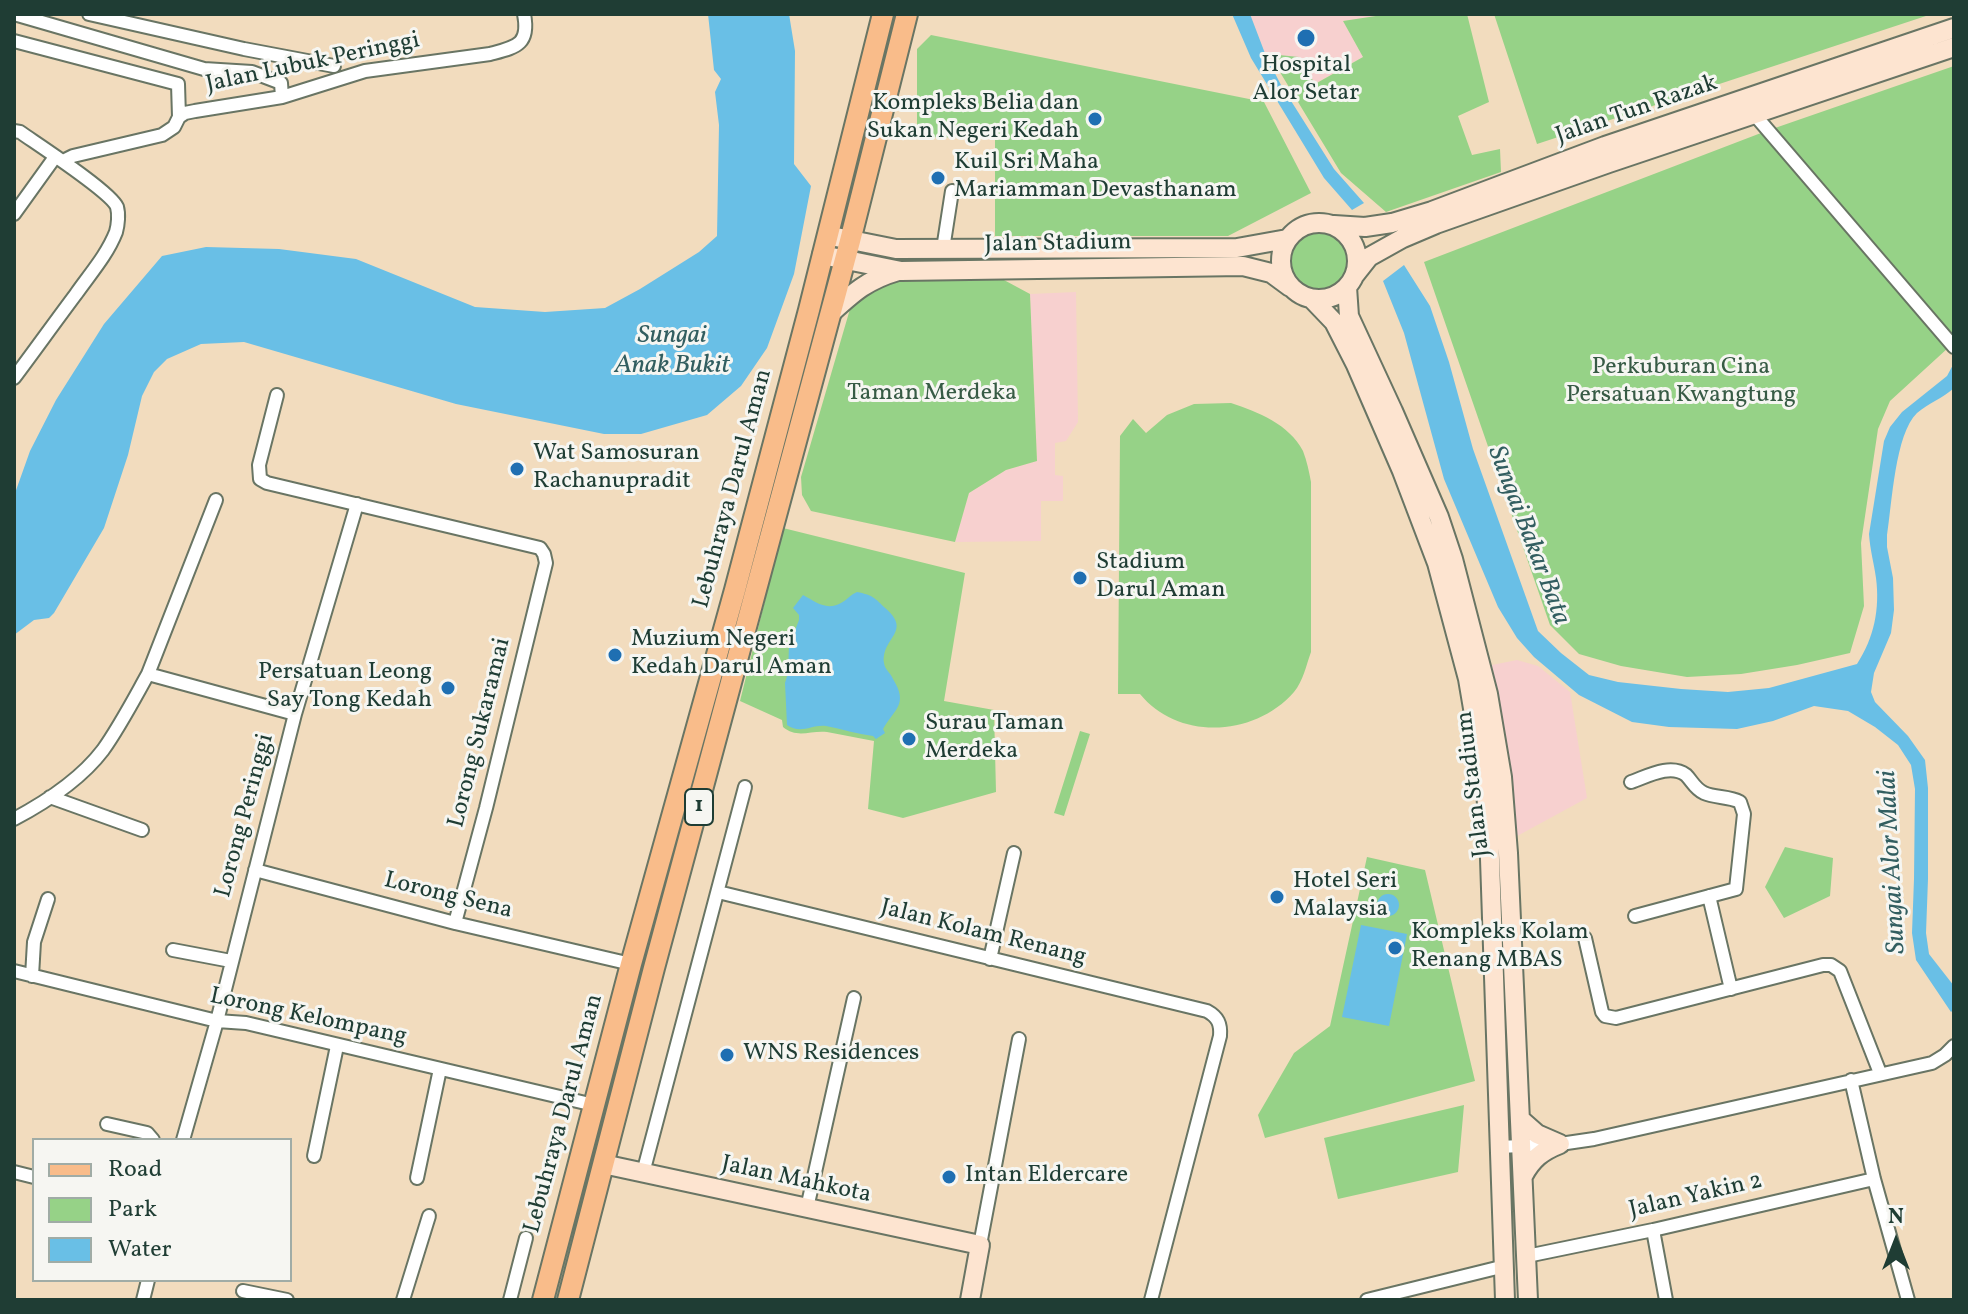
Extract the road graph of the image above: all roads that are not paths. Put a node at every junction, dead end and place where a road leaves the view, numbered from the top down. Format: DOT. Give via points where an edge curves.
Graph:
graph roads {
  1 [pos="14,14"];
  2 [pos="89,14"];
  3 [pos="524,14"];
  4 [pos="883,14"];
  5 [pos="907,14"];
  6 [pos="133,19"];
  7 [pos="1954,28"];
  8 [pos="14,41"];
  9 [pos="1954,47"];
  10 [pos="283,57"];
  11 [pos="334,66"];
  12 [pos="204,69"];
  13 [pos="281,83"];
  14 [pos="178,84"];
  15 [pos="282,97"];
  16 [pos="1754,114"];
  17 [pos="179,117"];
  18 [pos="14,131"];
  19 [pos="59,159"];
  20 [pos="952,191"];
  21 [pos="14,214"];
  22 [pos="1334,225"];
  23 [pos="828,235"];
  24 [pos="1287,239"];
  25 [pos="943,249"];
  26 [pos="848,250"];
  27 [pos="822,255"];
  28 [pos="901,271"];
  29 [pos="1351,282"];
  30 [pos="1290,287"];
  31 [pos="1312,299"];
  32 [pos="831,313"];
  33 [pos="1954,347"];
  34 [pos="14,378"];
  35 [pos="277,395"];
  36 [pos="216,500"];
  37 [pos="357,504"];
  38 [pos="148,674"];
  39 [pos="295,714"];
  40 [pos="1631,782"];
  41 [pos="745,787"];
  42 [pos="50,797"];
  43 [pos="14,819"];
  44 [pos="142,830"];
  45 [pos="1014,853"];
  46 [pos="255,870"];
  47 [pos="718,892"];
  48 [pos="1709,896"];
  49 [pos="48,899"];
  50 [pos="1635,916"];
  51 [pos="455,923"];
  52 [pos="1585,938"];
  53 [pos="173,950"];
  54 [pos="990,959"];
  55 [pos="231,961"];
  56 [pos="631,964"];
  57 [pos="14,971"];
  58 [pos="32,976"];
  59 [pos="1731,989"];
  60 [pos="854,998"];
  61 [pos="217,1021"];
  62 [pos="1019,1039"];
  63 [pos="337,1046"];
  64 [pos="1954,1046"];
  65 [pos="440,1069"];
  66 [pos="1880,1073"];
  67 [pos="1851,1080"];
  68 [pos="594,1105"];
  69 [pos="1520,1119"];
  70 [pos="107,1124"];
  71 [pos="151,1138"];
  72 [pos="184,1138"];
  73 [pos="1560,1144"];
  74 [pos="1522,1146"];
  75 [pos="1500,1147"];
  76 [pos="314,1156"];
  77 [pos="603,1164"];
  78 [pos="643,1173"];
  79 [pos="1523,1176"];
  80 [pos="417,1178"];
  81 [pos="1874,1179"];
  82 [pos="807,1208"];
  83 [pos="429,1216"];
  84 [pos="1653,1230"];
  85 [pos="526,1238"];
  86 [pos="980,1245"];
  87 [pos="1527,1256"];
  88 [pos="1505,1266"];
  89 [pos="243,1291"];
  90 [pos="287,1300"];
  91 [pos="403,1300"];
  92 [pos="510,1300"];
  93 [pos="543,1300"];
  94 [pos="568,1300"];
  95 [pos="970,1300"];
  96 [pos="1151,1300"];
  97 [pos="1367,1300"];
  98 [pos="1505,1300"];
  99 [pos="1528,1300"];
  100 [pos="1666,1300"];
  101 [pos="1908,1300"];
  1 -- 12 [label="street"];
  2 -- 6 [label="street"];
  3 -- 15 [label="street, Jalan Lubuk Peringgi" via="525,35 509,48 365,71"];
  4 -- 23 [label="main road, Lebuhraya Darul Aman / 1"];
  5 -- 26 [label="main road, Lebuhraya Darul Aman / 1"];
  6 -- 10 [label="street"];
  7 -- 22 [label="main road, Jalan Tun Razak" via="1419,215 1365,227"];
  8 -- 14 [label="street"];
  9 -- 16 [label="main road, Jalan Tun Razak"];
  10 -- 11 [label="street"];
  10 -- 13 [label="street"];
  12 -- 13 [label="street" via="252,72"];
  12 -- 14 [label="street"];
  13 -- 15 [label="street"];
  14 -- 17 [label="street"];
  15 -- 17 [label="street, Jalan Lubuk Peringgi"];
  16 -- 29 [label="main road, Jalan Tun Razak" via="1436,224 1369,257"];
  16 -- 33 [label="street"];
  17 -- 19 [label="street" via="162,135"];
  18 -- 19 [label="street"];
  19 -- 21 [label="street"];
  19 -- 34 [label="street" via="114,203 117,228 106,252"];
  20 -- 25 [label="street"];
  22 -- 24 [label="main road" via="1307,224"];
  22 -- 29 [label="main road" via="1352,240 1356,252"];
  23 -- 26 [label="main road, Jalan Stadium"];
  23 -- 27 [label="main road, Lebuhraya Darul Aman / 1"];
  24 -- 25 [label="main road, Jalan Stadium" via="1237,248"];
  24 -- 30 [label="main road" via="1280,264"];
  25 -- 26 [label="main road, Jalan Stadium"];
  26 -- 27 [label="main road, Jalan Stadium"];
  26 -- 28 [label="main road, Jalan Stadium"];
  26 -- 32 [label="main road, Lebuhraya Darul Aman / 1"];
  27 -- 56 [label="main road, Lebuhraya Darul Aman / 1"];
  28 -- 30 [label="main road, Jalan Stadium" via="1243,266 1271,273"];
  28 -- 32 [label="main road" via="875,278"];
  29 -- 31 [label="main road" via="1337,295"];
  29 -- 69 [label="main road, Jalan Stadium" via="1349,316 1439,517 1486,681 1506,819"];
  30 -- 31 [label="main road"];
  31 -- 75 [label="main road, Jalan Stadium" via="1334,322 1391,444 1437,563 1468,679 1489,830"];
  32 -- 77 [label="main road, Lebuhraya Darul Aman / 1"];
  35 -- 37 [label="street" via="260,479"];
  36 -- 38 [label="street"];
  37 -- 39 [label="street, Lorong Peringgi"];
  37 -- 51 [label="street, Lorong Sukaramai" via="540,548 544,554 546,563"];
  38 -- 39 [label="street"];
  38 -- 42 [label="street" via="102,751"];
  39 -- 46 [label="street, Lorong Peringgi"];
  40 -- 48 [label="street" via="1678,771 1700,792 1740,802 1744,814 1736,889"];
  41 -- 47 [label="street"];
  42 -- 43 [label="street"];
  42 -- 44 [label="street"];
  45 -- 54 [label="street"];
  46 -- 51 [label="street, Lorong Sena"];
  46 -- 55 [label="street, Lorong Peringgi"];
  47 -- 54 [label="street, Jalan Kolam Renang"];
  47 -- 78 [label="street"];
  48 -- 50 [label="street"];
  48 -- 59 [label="street"];
  49 -- 58 [label="street" via="34,942"];
  51 -- 56 [label="street, Lorong Sena"];
  52 -- 59 [label="street" via="1602,1012 1610,1018"];
  53 -- 55 [label="street"];
  54 -- 96 [label="street, Jalan Kolam Renang" via="1207,1011 1218,1020 1220,1036"];
  55 -- 61 [label="street, Lorong Peringgi"];
  56 -- 68 [label="main road, Lebuhraya Darul Aman / 1"];
  57 -- 58 [label="street, Lorong Kelompang"];
  58 -- 61 [label="street, Lorong Kelompang"];
  59 -- 66 [label="street" via="1823,965 1836,967"];
  60 -- 82 [label="street"];
  61 -- 63 [label="street, Lorong Kelompang"];
  61 -- 72 [label="street, Lorong Peringgi"];
  62 -- 86 [label="street"];
  63 -- 65 [label="street, Lorong Kelompang"];
  63 -- 76 [label="street"];
  64 -- 66 [label="street" via="1932,1063"];
  65 -- 68 [label="street, Lorong Kelompang"];
  65 -- 80 [label="street"];
  66 -- 67 [label="street"];
  67 -- 73 [label="street"];
  67 -- 81 [label="street"];
  68 -- 93 [label="main road, Lebuhraya Darul Aman / 1"];
  69 -- 73 [label="main road"];
  69 -- 74 [label="main road, Jalan Stadium"];
  70 -- 71 [label="street"];
  73 -- 74 [label="street"];
  73 -- 79 [label="main road" via="1534,1159"];
  74 -- 75 [label="street"];
  74 -- 79 [label="main road, Jalan Stadium"];
  75 -- 88 [label="main road, Jalan Stadium"];
  77 -- 78 [label="main road, Jalan Mahkota"];
  77 -- 94 [label="main road, Lebuhraya Darul Aman / 1"];
  78 -- 82 [label="main road, Jalan Mahkota"];
  79 -- 87 [label="main road, Jalan Stadium"];
  81 -- 84 [label="street, Jalan Yakin 2"];
  81 -- 101 [label="street"];
  82 -- 86 [label="main road, Jalan Mahkota"];
  83 -- 91 [label="street"];
  84 -- 87 [label="street, Jalan Yakin 2"];
  84 -- 100 [label="street"];
  85 -- 92 [label="street"];
  86 -- 95 [label="main road"];
  87 -- 99 [label="main road, Jalan Stadium"];
  88 -- 97 [label="street"];
  88 -- 98 [label="main road, Jalan Stadium"];
  89 -- 90 [label="street"];
}
